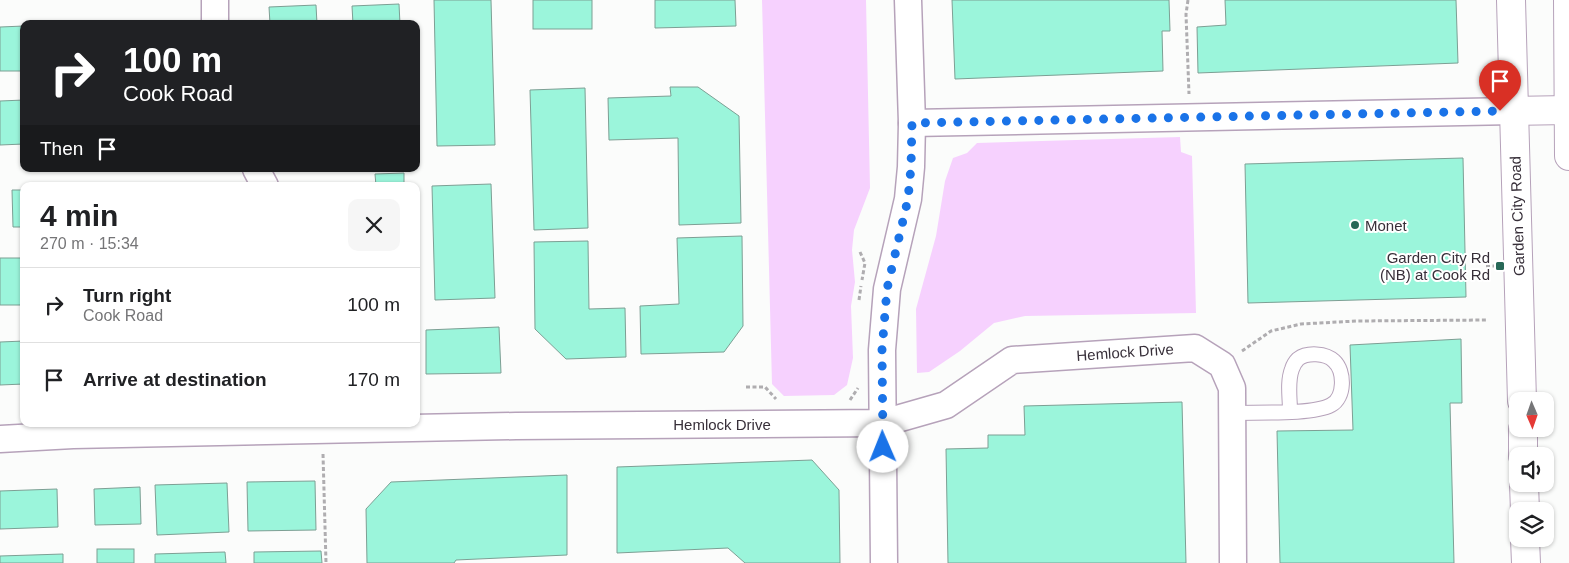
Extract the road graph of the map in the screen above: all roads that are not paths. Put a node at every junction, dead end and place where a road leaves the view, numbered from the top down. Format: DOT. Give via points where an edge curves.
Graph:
graph roads {
  1 [pos="215,0"];
  2 [pos="908,0"];
  3 [pos="1510,0"];
  4 [pos="1568,0"];
  5 [pos="215,20"];
  6 [pos="1569,110"];
  7 [pos="1514,111"];
  8 [pos="912,123"];
  9 [pos="1569,156"];
  10 [pos="1522,392"];
  11 [pos="1290,411"];
  12 [pos="1232,413"];
  13 [pos="883,423"];
  14 [pos="271,428"];
  15 [pos="0,439"];
  16 [pos="1526,547"];
  17 [pos="884,563"];
  18 [pos="1233,563"];
  19 [pos="1526,563"];
  1 -- 5 [label="street"];
  2 -- 8 [label="street"];
  3 -- 7 [label="main road, Garden City Road"];
  4 -- 6 [label="main road"];
  6 -- 7 [label="main road"];
  6 -- 9 [label="main road"];
  7 -- 8 [label="street"];
  7 -- 10 [label="main road, Garden City Road"];
  8 -- 13 [label="street" via="908,199 887,289 882,350"];
  11 -- 11 [label="lane" via="1316,410 1337,400 1342,379 1335,361 1318,354 1298,359 1291,371"];
  11 -- 12 [label="lane"];
  12 -- 13 [label="street, Hemlock Drive" via="1232,388 1222,365 1195,348 1012,360 946,405"];
  12 -- 18 [label="street, Hemlock Drive"];
  13 -- 14 [label="street, Hemlock Drive"];
  13 -- 17 [label="street"];
  14 -- 15 [label="street, Hemlock Drive"];
  16 -- 19 [label="main road"];
}
